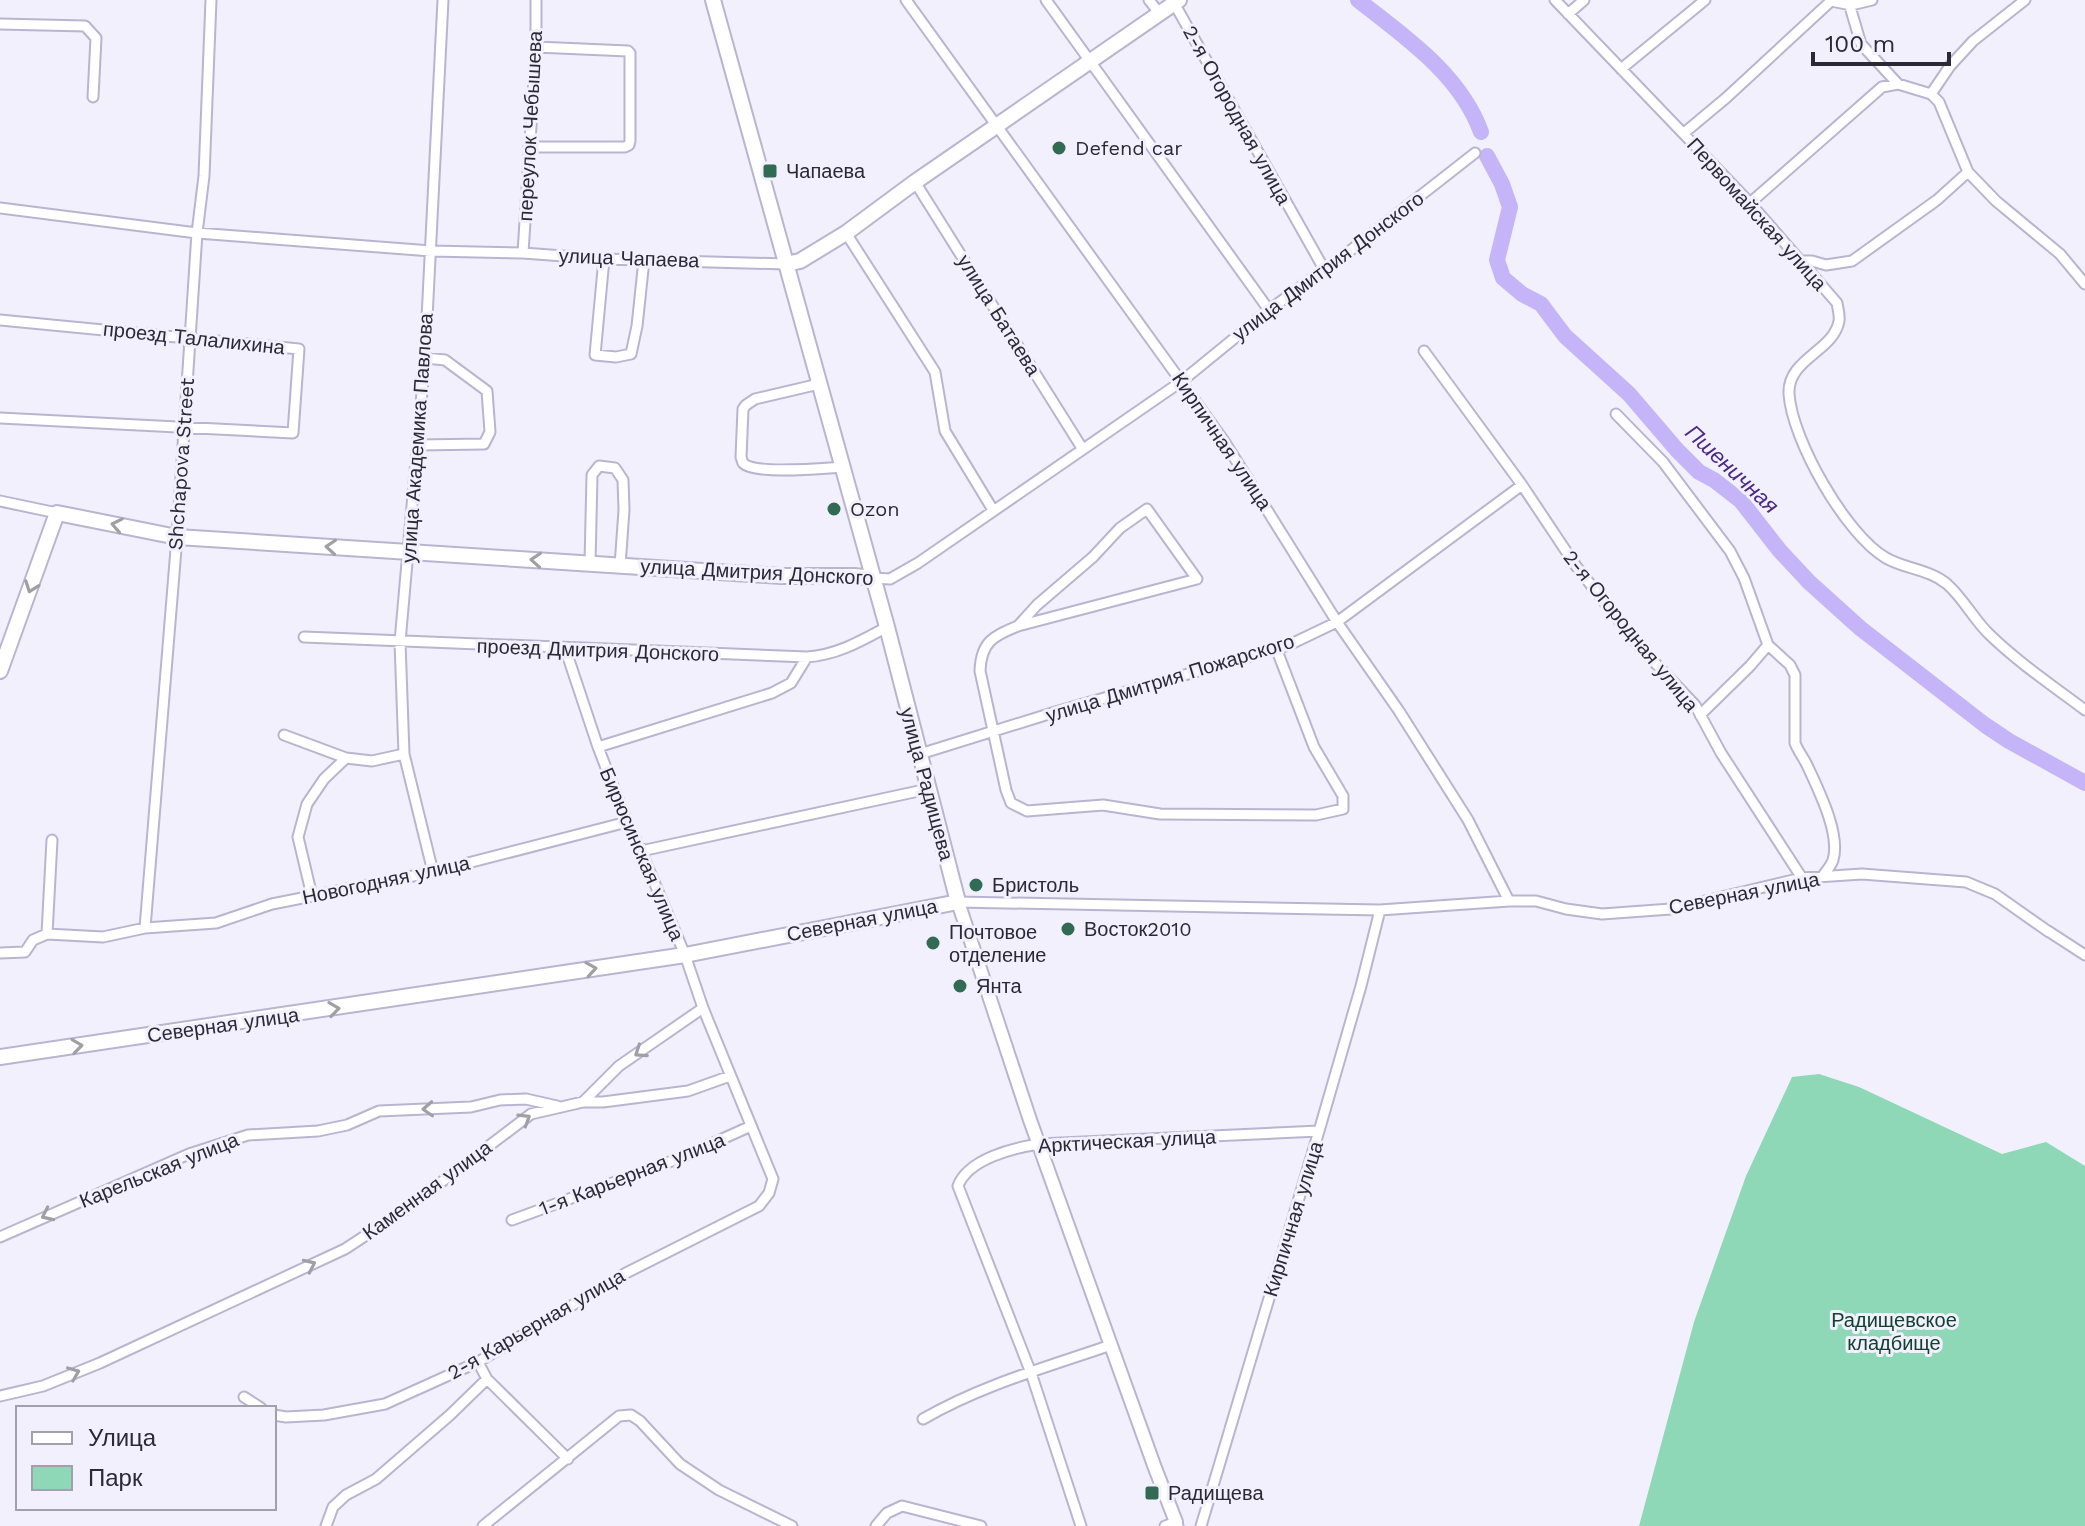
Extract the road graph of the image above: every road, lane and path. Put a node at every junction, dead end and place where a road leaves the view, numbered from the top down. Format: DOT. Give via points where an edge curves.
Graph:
graph roads {
  1 [pos="211,0"];
  2 [pos="443,0"];
  3 [pos="536,0"];
  4 [pos="713,0"];
  5 [pos="906,0"];
  6 [pos="1046,0"];
  7 [pos="1149,0"];
  8 [pos="1555,0"];
  9 [pos="1584,0"];
  10 [pos="1705,0"];
  11 [pos="1872,0"];
  12 [pos="2025,0"];
  13 [pos="1176,2"];
  14 [pos="1849,2"];
  15 [pos="1160,14"];
  16 [pos="1568,14"];
  17 [pos="0,24"];
  18 [pos="536,47"];
  19 [pos="1092,62"];
  20 [pos="1621,69"];
  21 [pos="1898,84"];
  22 [pos="1931,94"];
  23 [pos="93,97"];
  24 [pos="997,126"];
  25 [pos="1684,133"];
  26 [pos="529,147"];
  27 [pos="1475,153"];
  28 [pos="1968,172"];
  29 [pos="915,182"];
  30 [pos="1750,203"];
  31 [pos="0,208"];
  32 [pos="197,233"];
  33 [pos="846,233"];
  34 [pos="431,251"];
  35 [pos="523,253"];
  36 [pos="604,259"];
  37 [pos="644,260"];
  38 [pos="1801,261"];
  39 [pos="786,264"];
  40 [pos="1324,269"];
  41 [pos="2085,284"];
  42 [pos="1269,310"];
  43 [pos="0,320"];
  44 [pos="190,337"];
  45 [pos="1424,351"];
  46 [pos="425,358"];
  47 [pos="1182,381"];
  48 [pos="819,384"];
  49 [pos="1616,414"];
  50 [pos="0,418"];
  51 [pos="184,428"];
  52 [pos="418,445"];
  53 [pos="1082,448"];
  54 [pos="843,467"];
  55 [pos="1522,485"];
  56 [pos="0,501"];
  57 [pos="993,510"];
  58 [pos="57,513"];
  59 [pos="177,537"];
  60 [pos="409,552"];
  61 [pos="590,564"];
  62 [pos="620,566"];
  63 [pos="873,578"];
  64 [pos="1337,622"];
  65 [pos="1018,626"];
  66 [pos="887,627"];
  67 [pos="304,637"];
  68 [pos="400,642"];
  69 [pos="1768,645"];
  70 [pos="565,648"];
  71 [pos="1276,648"];
  72 [pos="807,657"];
  73 [pos="0,671"];
  74 [pos="2085,710"];
  75 [pos="1700,715"];
  76 [pos="993,731"];
  77 [pos="284,735"];
  78 [pos="598,747"];
  79 [pos="404,754"];
  80 [pos="920,754"];
  81 [pos="346,758"];
  82 [pos="928,789"];
  83 [pos="627,822"];
  84 [pos="52,840"];
  85 [pos="641,851"];
  86 [pos="433,872"];
  87 [pos="1823,876"];
  88 [pos="1802,878"];
  89 [pos="312,896"];
  90 [pos="1509,901"];
  91 [pos="958,902"];
  92 [pos="1380,910"];
  93 [pos="145,928"];
  94 [pos="47,934"];
  95 [pos="0,953"];
  96 [pos="685,955"];
  97 [pos="2085,955"];
  98 [pos="703,1008"];
  99 [pos="0,1057"];
  100 [pos="730,1076"];
  101 [pos="583,1102"];
  102 [pos="560,1107"];
  103 [pos="751,1126"];
  104 [pos="1319,1131"];
  105 [pos="1039,1144"];
  106 [pos="773,1179"];
  107 [pos="512,1220"];
  108 [pos="0,1237"];
  109 [pos="1111,1345"];
  110 [pos="478,1362"];
  111 [pos="1031,1373"];
  112 [pos="487,1379"];
  113 [pos="0,1396"];
  114 [pos="244,1397"];
  115 [pos="258,1406"];
  116 [pos="276,1415"];
  117 [pos="923,1419"];
  118 [pos="568,1459"];
  119 [pos="1173,1525"];
  120 [pos="326,1526"];
  121 [pos="483,1526"];
  122 [pos="792,1526"];
  123 [pos="876,1526"];
  124 [pos="981,1526"];
  125 [pos="1081,1526"];
  126 [pos="1201,1526"];
  1 -- 32 [label="street, Shchapova Street"];
  2 -- 34 [label="street, улица Академика Павлова"];
  3 -- 18 [label="street, переулок Чебышева"];
  4 -- 39 [label="main road, улица Радищева"];
  5 -- 24 [label="street, Кирпичная улица"];
  6 -- 19 [label="street"];
  7 -- 15 [label="street, 2-я Огородная улица"];
  8 -- 16 [label="street, Первомайская улица"];
  9 -- 16 [label="street"];
  10 -- 20 [label="street"];
  11 -- 14 [label="street"];
  12 -- 22 [label="street" via="1973,41"];
  13 -- 15 [label="main road, улица Чапаева"];
  13 -- 40 [label="street, 2-я Огородная улица"];
  14 -- 21 [label="street" via="1861,44"];
  14 -- 25 [label="street" via="1831,1"];
  15 -- 19 [label="main road, улица Чапаева"];
  16 -- 20 [label="street, Первомайская улица"];
  17 -- 23 [label="street" via="85,26 96,38"];
  18 -- 26 [label="street, переулок Чебышева"];
  18 -- 26 [label="street" via="628,51 630,141 625,147"];
  19 -- 24 [label="main road, улица Чапаева"];
  19 -- 42 [label="street"];
  20 -- 25 [label="street, Первомайская улица"];
  21 -- 22 [label="street"];
  21 -- 30 [label="street" via="1882,87"];
  22 -- 28 [label="street"];
  24 -- 29 [label="main road, улица Чапаева"];
  24 -- 47 [label="street, Кирпичная улица"];
  25 -- 30 [label="street, Первомайская улица"];
  26 -- 35 [label="street, переулок Чебышева"];
  27 -- 40 [label="street, улица Дмитрия Донского"];
  28 -- 38 [label="street" via="1852,261"];
  28 -- 41 [label="street" via="2060,254"];
  29 -- 33 [label="main road, улица Чапаева"];
  29 -- 53 [label="street, улица Батаева"];
  30 -- 38 [label="street, Первомайская улица"];
  31 -- 32 [label="street, улица Чапаева"];
  32 -- 34 [label="street, улица Чапаева"];
  32 -- 44 [label="street, Shchapova Street"];
  33 -- 39 [label="main road, улица Чапаева"];
  33 -- 57 [label="street" via="935,372 945,431"];
  34 -- 35 [label="street, улица Чапаева"];
  34 -- 46 [label="street, улица Академика Павлова"];
  35 -- 36 [label="street, улица Чапаева"];
  36 -- 37 [label="street, улица Чапаева"];
  36 -- 37 [label="street" via="595,355 616,357 631,354"];
  37 -- 39 [label="street, улица Чапаева"];
  38 -- 74 [label="street, Первомайская улица" via="1839,312 1834,334 1796,370 1789,392 1801,437 1826,488 1866,543 1889,560 1947,584 1988,633"];
  39 -- 48 [label="main road, улица Радищева"];
  40 -- 42 [label="street, улица Дмитрия Донского"];
  42 -- 47 [label="street, улица Дмитрия Донского"];
  43 -- 44 [label="street, проезд Талалихина"];
  44 -- 51 [label="street, Shchapova Street"];
  44 -- 51 [label="street, проезд Талалихина" via="299,349 293,433"];
  45 -- 55 [label="street, 2-я Огородная улица"];
  46 -- 52 [label="street, улица Академика Павлова"];
  46 -- 52 [label="street" via="445,360 487,391 490,432 484,444"];
  47 -- 53 [label="street, улица Дмитрия Донского"];
  47 -- 64 [label="street, Кирпичная улица"];
  48 -- 54 [label="main road, улица Радищева"];
  48 -- 54 [label="street" via="746,405 741,457 749,466 783,471"];
  49 -- 69 [label="street" via="1663,462 1730,551"];
  50 -- 51 [label="street, проезд Талалихина"];
  51 -- 59 [label="street, Shchapova Street"];
  52 -- 60 [label="street, улица Академика Павлова"];
  53 -- 57 [label="street, улица Дмитрия Донского"];
  54 -- 63 [label="main road, улица Радищева"];
  55 -- 64 [label="street, улица Дмитрия Пожарского"];
  55 -- 75 [label="street, 2-я Огородная улица" via="1576,566"];
  56 -- 58 [label="street, улица Дмитрия Донского"];
  57 -- 63 [label="street, улица Дмитрия Донского" via="890,579"];
  59 -- 58 [label="main road, улица Дмитрия Донского, one-way"];
  58 -- 73 [label="main road, one-way"];
  60 -- 59 [label="main road, улица Дмитрия Донского, one-way"];
  59 -- 93 [label="street, Shchapova Street"];
  61 -- 60 [label="main road, улица Дмитрия Донского, one-way"];
  60 -- 68 [label="street, улица Академика Павлова"];
  61 -- 62 [label="main road, улица Дмитрия Донского"];
  61 -- 62 [label="street" via="592,475 599,466 615,468 623,480"];
  62 -- 63 [label="main road, улица Дмитрия Донского"];
  63 -- 66 [label="main road, улица Радищева"];
  64 -- 71 [label="street, улица Дмитрия Пожарского"];
  64 -- 90 [label="street, Кирпичная улица" via="1468,820"];
  65 -- 65 [label="street" via="1120,528 1147,509 1197,579"];
  65 -- 76 [label="street" via="1002,632 980,654"];
  66 -- 72 [label="street, проезд Дмитрия Донского" via="826,656"];
  66 -- 80 [label="main road, улица Радищева"];
  67 -- 68 [label="street, проезд Дмитрия Донского"];
  68 -- 70 [label="street, проезд Дмитрия Донского"];
  68 -- 79 [label="street, улица Академика Павлова"];
  69 -- 75 [label="street"];
  69 -- 87 [label="street" via="1795,675 1795,743 1832,826 1832,861"];
  70 -- 72 [label="street, проезд Дмитрия Донского"];
  70 -- 78 [label="street"];
  71 -- 76 [label="street, улица Дмитрия Пожарского"];
  71 -- 76 [label="street" via="1314,747 1343,796 1343,809 1316,815 1160,814 1103,805 1027,811 1011,803"];
  72 -- 78 [label="street, Бирюсинская улица" via="791,683 772,693"];
  75 -- 88 [label="street, 2-я Огородная улица"];
  76 -- 80 [label="street, улица Дмитрия Пожарского"];
  77 -- 81 [label="street"];
  78 -- 83 [label="street, Бирюсинская улица"];
  79 -- 81 [label="street" via="372,761"];
  79 -- 86 [label="street, улица Академика Павлова"];
  80 -- 82 [label="main road, улица Радищева"];
  81 -- 89 [label="street" via="307,804 298,837"];
  82 -- 85 [label="street"];
  82 -- 91 [label="main road, улица Радищева"];
  83 -- 85 [label="street, Бирюсинская улица"];
  83 -- 86 [label="street, Новогодняя улица"];
  84 -- 94 [label="street"];
  85 -- 96 [label="street, Бирюсинская улица"];
  86 -- 89 [label="street, Новогодняя улица"];
  87 -- 88 [label="street, Северная улица"];
  87 -- 97 [label="street, Северная улица" via="1966,882 1995,894"];
  88 -- 90 [label="street, Северная улица" via="1671,909 1602,914"];
  89 -- 93 [label="street, Новогодняя улица" via="216,923"];
  90 -- 92 [label="street, Северная улица"];
  91 -- 92 [label="street, Северная улица"];
  91 -- 96 [label="main road, Северная улица"];
  91 -- 105 [label="street, улица Радищева"];
  92 -- 104 [label="street, Кирпичная улица"];
  93 -- 94 [label="street, Новогодняя улица" via="103,937"];
  94 -- 95 [label="street" via="33,940 25,952"];
  96 -- 98 [label="street, Бирюсинская улица"];
  99 -- 96 [label="main road, Северная улица, one-way"];
  98 -- 100 [label="street, Бирюсинская улица"];
  98 -- 101 [label="street, one-way" via="619,1066"];
  100 -- 101 [label="street, Каменная улица" via="688,1091"];
  100 -- 103 [label="street, Бирюсинская улица"];
  101 -- 102 [label="street, Каменная улица"];
  102 -- 108 [label="street, Карельская улица, one-way" via="526,1099 500,1100 471,1107 379,1111 318,1131 248,1135 189,1154"];
  113 -- 102 [label="street, Каменная улица, one-way" via="100,1363 345,1249 531,1114"];
  103 -- 106 [label="street, Бирюсинская улица"];
  103 -- 107 [label="street, 1-я Карьерная улица"];
  104 -- 105 [label="street, Арктическая улица"];
  104 -- 126 [label="street, Кирпичная улица"];
  105 -- 109 [label="street, улица Радищева"];
  105 -- 111 [label="street, Арктическая улица" via="971,1168 958,1186"];
  106 -- 110 [label="street, 2-я Карьерная улица" via="759,1206 626,1273"];
  109 -- 111 [label="street"];
  109 -- 119 [label="street, улица Радищева"];
  110 -- 112 [label="street"];
  110 -- 116 [label="street, 2-я Карьерная улица" via="385,1404 324,1415"];
  111 -- 117 [label="street"];
  111 -- 125 [label="street"];
  112 -- 118 [label="street"];
  112 -- 120 [label="street, 2-я Карьерная улица" via="376,1479 346,1495 333,1507"];
  114 -- 115 [label="street"];
  118 -- 121 [label="street"];
  118 -- 122 [label="street" via="619,1416 631,1415 693,1473"];
  123 -- 124 [label="street" via="902,1506"];
}
